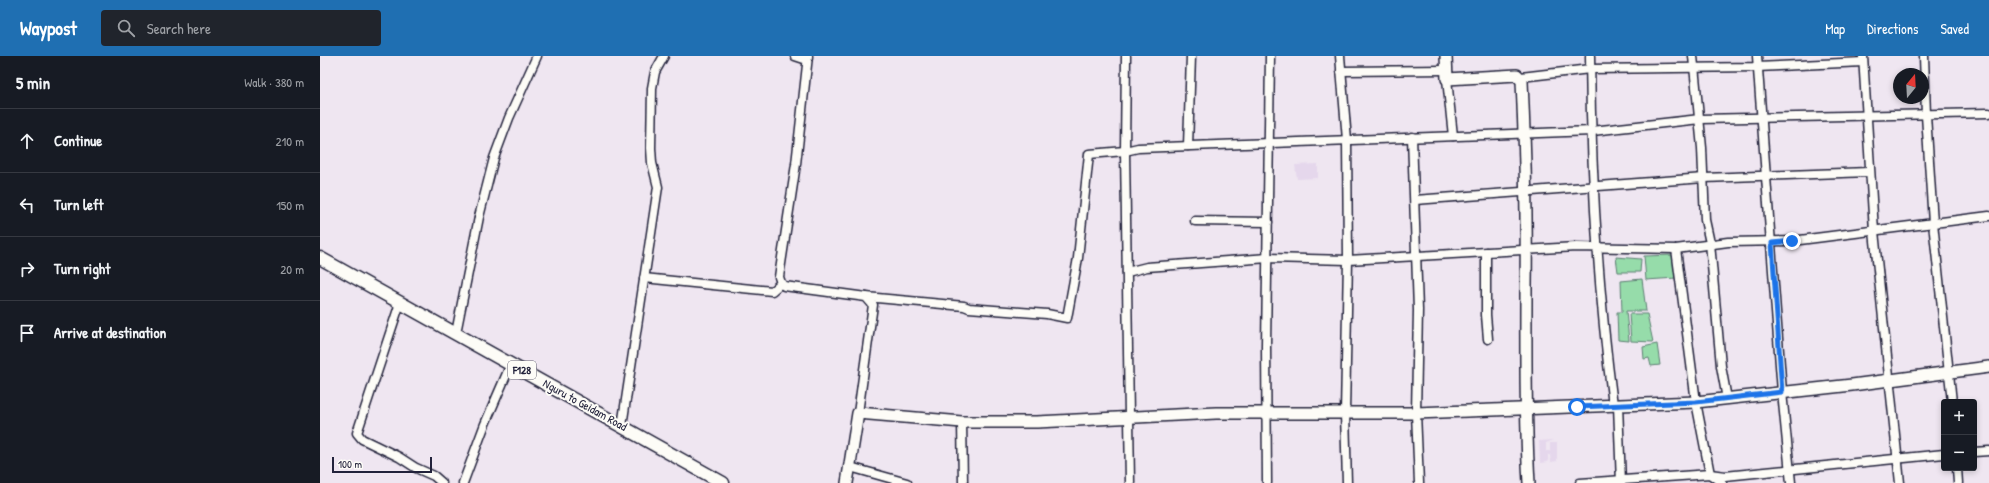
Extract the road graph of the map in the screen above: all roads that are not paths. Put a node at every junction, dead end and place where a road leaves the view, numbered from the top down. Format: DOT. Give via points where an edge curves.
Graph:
graph roads {
  1 [pos="537,56"];
  2 [pos="664,56"];
  3 [pos="795,56"];
  4 [pos="1126,56"];
  5 [pos="1191,56"];
  6 [pos="1270,56"];
  7 [pos="1340,56"];
  8 [pos="1446,56"];
  9 [pos="1590,56"];
  10 [pos="1693,56"];
  11 [pos="1757,56"];
  12 [pos="1924,56"];
  13 [pos="807,58"];
  14 [pos="1863,59"];
  15 [pos="1757,67"];
  16 [pos="1694,68"];
  17 [pos="1590,69"];
  18 [pos="1341,70"];
  19 [pos="1447,74"];
  20 [pos="1521,77"];
  21 [pos="1989,113"];
  22 [pos="1866,115"];
  23 [pos="1926,115"];
  24 [pos="1762,117"];
  25 [pos="1700,119"];
  26 [pos="1592,131"];
  27 [pos="1524,134"];
  28 [pos="1453,136"];
  29 [pos="1412,137"];
  30 [pos="1348,140"];
  31 [pos="1268,143"];
  32 [pos="1188,146"];
  33 [pos="1125,151"];
  34 [pos="1869,172"];
  35 [pos="1765,175"];
  36 [pos="1704,178"];
  37 [pos="1595,186"];
  38 [pos="1525,191"];
  39 [pos="1415,200"];
  40 [pos="1989,216"];
  41 [pos="1195,221"];
  42 [pos="1268,222"];
  43 [pos="1933,223"];
  44 [pos="1874,231"];
  45 [pos="1710,243"];
  46 [pos="1772,243"];
  47 [pos="1598,248"];
  48 [pos="1676,249"];
  49 [pos="1526,250"];
  50 [pos="1486,252"];
  51 [pos="1414,255"];
  52 [pos="320,258"];
  53 [pos="1268,258"];
  54 [pos="1348,260"];
  55 [pos="1127,272"];
  56 [pos="644,278"];
  57 [pos="781,283"];
  58 [pos="866,297"];
  59 [pos="400,303"];
  60 [pos="456,333"];
  61 [pos="1488,340"];
  62 [pos="511,364"];
  63 [pos="1989,368"];
  64 [pos="1950,372"];
  65 [pos="1889,380"];
  66 [pos="1782,392"];
  67 [pos="1727,399"];
  68 [pos="1952,399"];
  69 [pos="1696,402"];
  70 [pos="1616,405"];
  71 [pos="1526,408"];
  72 [pos="1266,412"];
  73 [pos="858,413"];
  74 [pos="1345,413"];
  75 [pos="1416,414"];
  76 [pos="1130,418"];
  77 [pos="962,422"];
  78 [pos="622,426"];
  79 [pos="1989,451"];
  80 [pos="1977,452"];
  81 [pos="1941,454"];
  82 [pos="1897,458"];
  83 [pos="850,467"];
  84 [pos="1790,470"];
  85 [pos="1957,471"];
  86 [pos="1710,474"];
  87 [pos="1620,482"];
  88 [pos="442,483"];
  89 [pos="463,483"];
  90 [pos="724,483"];
  91 [pos="847,483"];
  92 [pos="907,483"];
  93 [pos="963,483"];
  94 [pos="1130,483"];
  95 [pos="1267,483"];
  96 [pos="1347,483"];
  97 [pos="1419,483"];
  98 [pos="1529,483"];
  99 [pos="1580,483"];
  100 [pos="1722,483"];
  101 [pos="1791,483"];
  102 [pos="1900,483"];
  103 [pos="1958,483"];
  1 -- 60 [label="street" via="494,158 479,217"];
  2 -- 56 [label="street" via="655,72 652,88 652,163 658,187"];
  3 -- 13 [label="street"];
  4 -- 33 [label="street"];
  5 -- 32 [label="street"];
  6 -- 31 [label="street"];
  7 -- 18 [label="street"];
  8 -- 19 [label="street"];
  9 -- 17 [label="street"];
  10 -- 16 [label="street"];
  11 -- 15 [label="street"];
  12 -- 23 [label="street"];
  13 -- 57 [label="street" via="796,164 779,278"];
  14 -- 15 [label="street"];
  14 -- 22 [label="street"];
  15 -- 16 [label="street"];
  15 -- 24 [label="street"];
  16 -- 17 [label="street"];
  16 -- 25 [label="street"];
  17 -- 20 [label="street"];
  17 -- 26 [label="street"];
  18 -- 19 [label="street"];
  18 -- 30 [label="street"];
  19 -- 20 [label="street"];
  19 -- 28 [label="street"];
  20 -- 27 [label="street"];
  21 -- 23 [label="street"];
  22 -- 23 [label="street"];
  22 -- 24 [label="street"];
  22 -- 34 [label="street"];
  23 -- 43 [label="street"];
  24 -- 25 [label="street"];
  24 -- 35 [label="street"];
  25 -- 26 [label="street"];
  25 -- 36 [label="street"];
  26 -- 27 [label="street"];
  26 -- 37 [label="street"];
  27 -- 28 [label="street"];
  27 -- 38 [label="street"];
  28 -- 29 [label="street"];
  29 -- 30 [label="street"];
  29 -- 39 [label="street"];
  30 -- 31 [label="street"];
  30 -- 54 [label="street"];
  31 -- 32 [label="street"];
  31 -- 42 [label="street"];
  32 -- 33 [label="street"];
  33 -- 55 [label="street"];
  33 -- 58 [label="street" via="1089,154 1078,258 1067,318"];
  34 -- 35 [label="street"];
  34 -- 44 [label="street"];
  35 -- 36 [label="street"];
  35 -- 46 [label="street"];
  36 -- 37 [label="street"];
  36 -- 45 [label="street" via="1705,220"];
  37 -- 38 [label="street"];
  37 -- 47 [label="street"];
  38 -- 39 [label="street"];
  38 -- 49 [label="street"];
  39 -- 51 [label="street"];
  40 -- 43 [label="street"];
  41 -- 42 [label="street"];
  42 -- 53 [label="street"];
  43 -- 44 [label="street"];
  43 -- 64 [label="street"];
  44 -- 46 [label="street"];
  44 -- 65 [label="street"];
  45 -- 46 [label="street"];
  45 -- 48 [label="street"];
  45 -- 67 [label="street" via="1721,366"];
  46 -- 66 [label="street"];
  47 -- 48 [label="street"];
  47 -- 49 [label="street"];
  47 -- 70 [label="street" via="1605,348"];
  48 -- 69 [label="street"];
  49 -- 50 [label="street"];
  49 -- 71 [label="street"];
  50 -- 51 [label="street"];
  50 -- 61 [label="street"];
  51 -- 54 [label="street"];
  51 -- 75 [label="street" via="1418,310"];
  52 -- 59 [label="main road, Nguru to Geidam Road / F128"];
  53 -- 54 [label="street"];
  53 -- 55 [label="street" via="1147,267"];
  53 -- 72 [label="street"];
  54 -- 74 [label="street"];
  55 -- 76 [label="street"];
  56 -- 57 [label="street" via="772,291"];
  56 -- 78 [label="street"];
  57 -- 58 [label="street" via="784,286"];
  58 -- 73 [label="street" via="873,305"];
  59 -- 60 [label="main road, Nguru to Geidam Road / F128"];
  59 -- 88 [label="street" via="357,432 362,439 434,476"];
  60 -- 62 [label="main road, Nguru to Geidam Road / F128"];
  62 -- 78 [label="main road, Nguru to Geidam Road / F128"];
  62 -- 89 [label="street"];
  63 -- 64 [label="street"];
  64 -- 65 [label="street"];
  64 -- 68 [label="street"];
  65 -- 66 [label="street"];
  65 -- 82 [label="street"];
  66 -- 67 [label="street"];
  66 -- 84 [label="street"];
  67 -- 69 [label="street"];
  69 -- 70 [label="street"];
  69 -- 86 [label="street"];
  70 -- 71 [label="street"];
  70 -- 87 [label="street"];
  71 -- 75 [label="street"];
  71 -- 98 [label="street"];
  72 -- 74 [label="street"];
  72 -- 76 [label="street"];
  72 -- 95 [label="street"];
  73 -- 77 [label="street"];
  73 -- 83 [label="street"];
  74 -- 75 [label="street"];
  74 -- 96 [label="street"];
  75 -- 97 [label="street"];
  76 -- 77 [label="street"];
  76 -- 94 [label="street"];
  77 -- 93 [label="street"];
  78 -- 90 [label="main road, Nguru to Geidam Road / F128"];
  79 -- 80 [label="street"];
  81 -- 82 [label="street"];
  82 -- 84 [label="street"];
  82 -- 102 [label="street"];
  83 -- 91 [label="street"];
  83 -- 92 [label="street"];
  84 -- 86 [label="street" via="1725,476"];
  84 -- 101 [label="street"];
  85 -- 103 [label="street"];
  86 -- 87 [label="street"];
  86 -- 100 [label="street"];
  87 -- 99 [label="street"];
}
